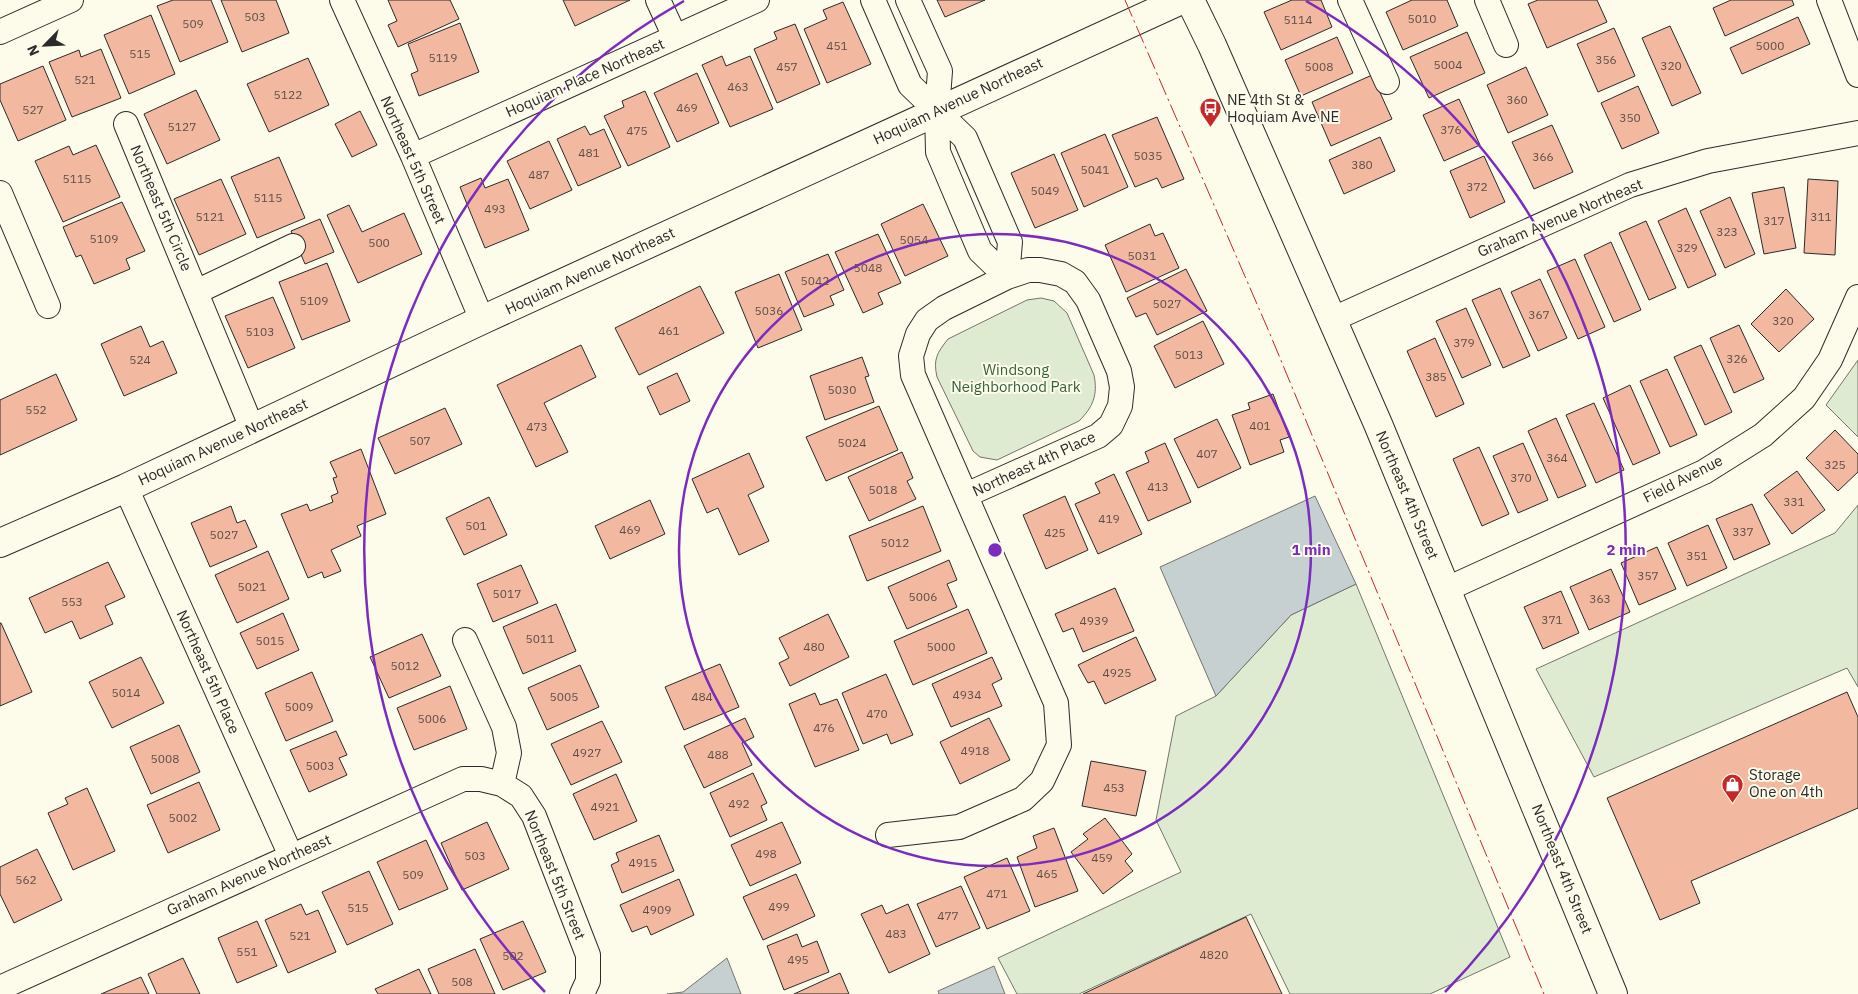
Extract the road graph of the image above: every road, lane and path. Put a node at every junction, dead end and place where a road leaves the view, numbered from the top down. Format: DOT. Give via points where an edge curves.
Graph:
graph roads {
  1 [pos="71,0"];
  2 [pos="342,0"];
  3 [pos="658,0"];
  4 [pos="757,0"];
  5 [pos="873,0"];
  6 [pos="908,0"];
  7 [pos="1181,0"];
  8 [pos="1190,0"];
  9 [pos="1350,0"];
  10 [pos="1487,0"];
  11 [pos="1829,0"];
  12 [pos="0,32"];
  13 [pos="675,37"];
  14 [pos="1506,44"];
  15 [pos="1858,74"];
  16 [pos="1387,82"];
  17 [pos="937,111"];
  18 [pos="126,124"];
  19 [pos="1858,133"];
  20 [pos="413,156"];
  21 [pos="0,193"];
  22 [pos="293,246"];
  23 [pos="1006,277"];
  24 [pos="196,292"];
  25 [pos="1858,297"];
  26 [pos="48,306"];
  27 [pos="482,320"];
  28 [pos="1331,320"];
  29 [pos="252,428"];
  30 [pos="126,488"];
  31 [pos="966,495"];
  32 [pos="0,542"];
  33 [pos="1447,589"];
  34 [pos="466,640"];
  35 [pos="502,784"];
  36 [pos="888,835"];
  37 [pos="291,856"];
  38 [pos="585,987"];
  39 [pos="0,988"];
  40 [pos="1613,994"];
  1 -- 12 [label="street"];
  2 -- 20 [label="street, Northeast 5th Street"];
  3 -- 13 [label="street"];
  4 -- 13 [label="street, Hoquiam Place Northeast"];
  5 -- 17 [label="street" via="910,86"];
  6 -- 17 [label="street" via="940,71"];
  7 -- 17 [label="street, Hoquiam Avenue Northeast"];
  8 -- 28 [label="street, Northeast 4th Street"];
  9 -- 16 [label="street"];
  10 -- 14 [label="street"];
  11 -- 15 [label="street"];
  13 -- 20 [label="street, Hoquiam Place Northeast"];
  17 -- 23 [label="street" via="938,152 980,251"];
  17 -- 23 [label="street" via="965,138 1010,242"];
  17 -- 27 [label="street, Hoquiam Avenue Northeast"];
  18 -- 24 [label="street, Northeast 5th Circle"];
  19 -- 28 [label="street, Graham Avenue Northeast" via="1708,161 1630,185"];
  20 -- 27 [label="street, Northeast 5th Street"];
  21 -- 26 [label="street"];
  22 -- 24 [label="street"];
  23 -- 31 [label="street, Northeast 4th Place" via="927,320 918,334 911,356 913,374"];
  23 -- 31 [label="street, Northeast 4th Place" via="1040,270 1061,274 1075,282 1088,300 1119,371 1122,387 1120,406 1111,425 1098,436"];
  24 -- 29 [label="street, Northeast 5th Circle"];
  25 -- 33 [label="street, Field Avenue" via="1830,360 1809,391 1763,435 1704,472"];
  27 -- 29 [label="street, Hoquiam Avenue Northeast"];
  28 -- 33 [label="street, Northeast 4th Street"];
  29 -- 30 [label="street, Hoquiam Avenue Northeast"];
  30 -- 32 [label="street, Hoquiam Avenue Northeast"];
  30 -- 37 [label="street, Northeast 5th Place"];
  31 -- 36 [label="street, Northeast 4th Place" via="1056,703 1059,745 1042,781 1024,798 959,827"];
  33 -- 40 [label="street, Northeast 4th Street"];
  34 -- 35 [label="street" via="504,727 509,753"];
  35 -- 37 [label="street, Graham Avenue Northeast" via="462,779"];
  35 -- 38 [label="street, Northeast 5th Street" via="521,796 534,816 588,955"];
  37 -- 39 [label="street, Graham Avenue Northeast"];
}
